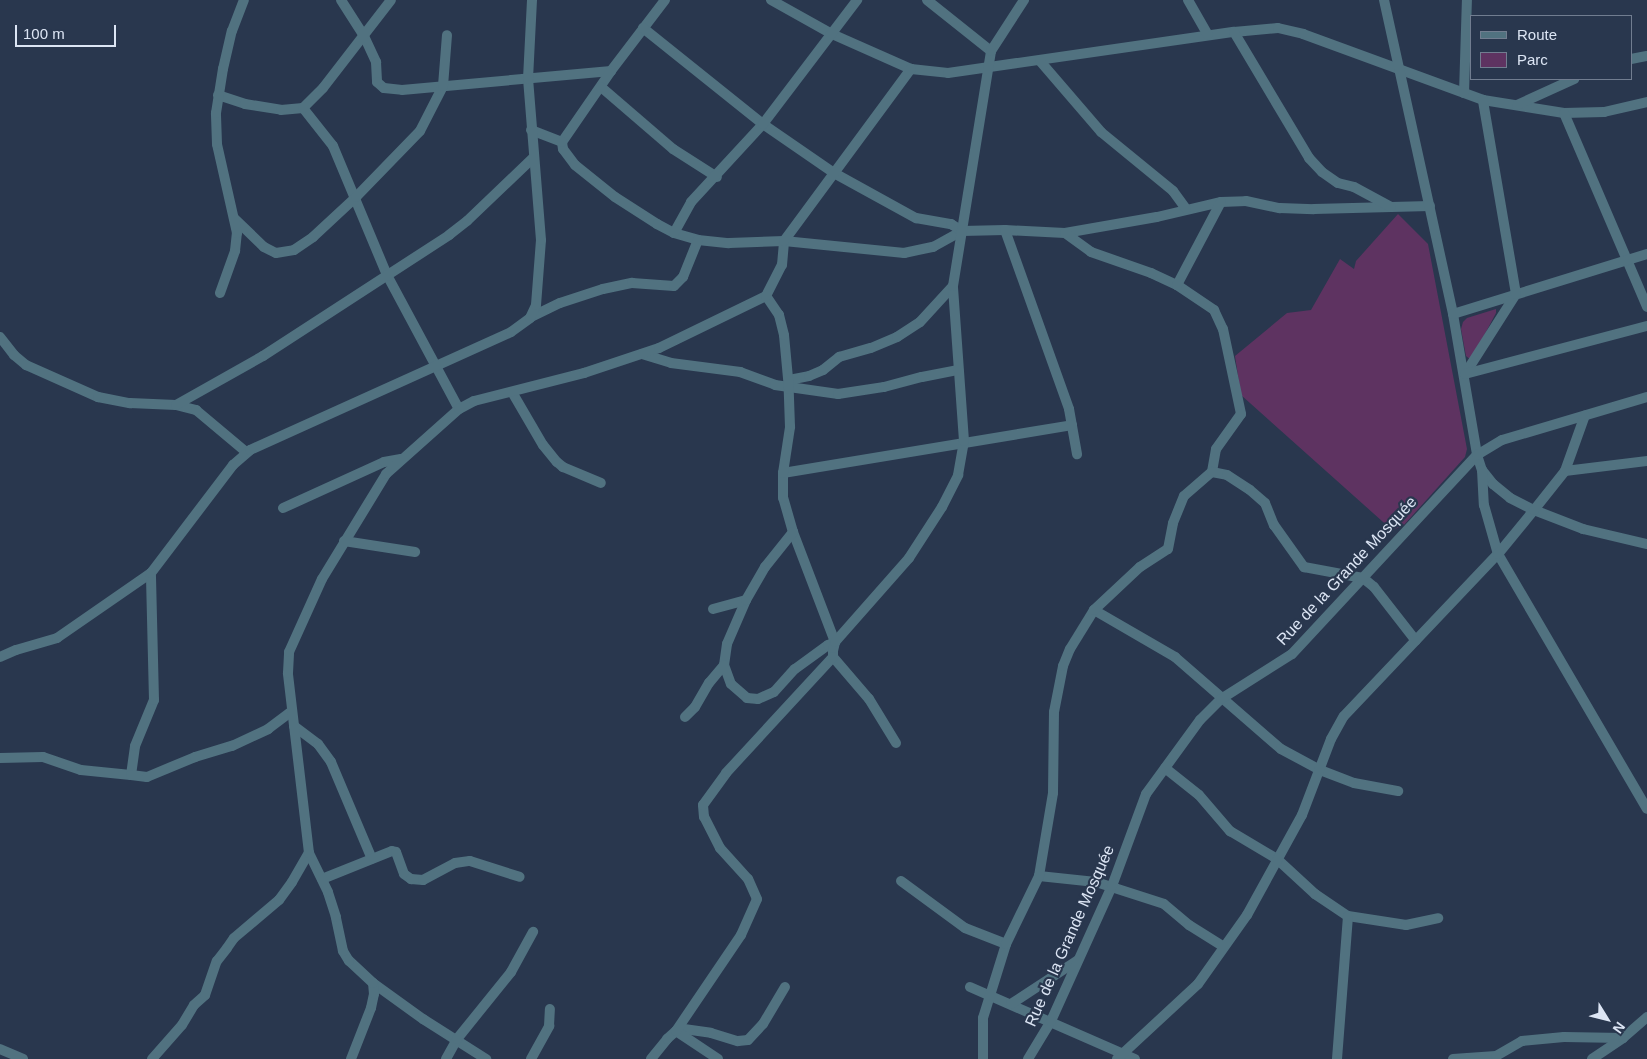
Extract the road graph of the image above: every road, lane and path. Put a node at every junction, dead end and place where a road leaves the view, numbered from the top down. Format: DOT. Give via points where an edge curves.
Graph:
graph roads {
  1 [pos="244,0"];
  2 [pos="341,0"];
  3 [pos="391,0"];
  4 [pos="532,0"];
  5 [pos="664,0"];
  6 [pos="771,0"];
  7 [pos="857,0"];
  8 [pos="927,0"];
  9 [pos="1024,0"];
  10 [pos="1188,0"];
  11 [pos="1384,0"];
  12 [pos="1467,0"];
  13 [pos="643,28"];
  14 [pos="1234,32"];
  15 [pos="832,34"];
  16 [pos="447,35"];
  17 [pos="364,36"];
  18 [pos="1208,36"];
  19 [pos="991,51"];
  20 [pos="1647,56"];
  21 [pos="1632,59"];
  22 [pos="1040,61"];
  23 [pos="988,68"];
  24 [pos="911,69"];
  25 [pos="1399,70"];
  26 [pos="611,71"];
  27 [pos="528,80"];
  28 [pos="1572,80"];
  29 [pos="443,86"];
  30 [pos="601,86"];
  31 [pos="1464,94"];
  32 [pos="218,96"];
  33 [pos="1483,100"];
  34 [pos="1647,102"];
  35 [pos="1517,106"];
  36 [pos="303,108"];
  37 [pos="1564,113"];
  38 [pos="763,124"];
  39 [pos="531,130"];
  40 [pos="562,142"];
  41 [pos="533,158"];
  42 [pos="834,172"];
  43 [pos="717,177"];
  44 [pos="356,197"];
  45 [pos="1221,202"];
  46 [pos="1430,206"];
  47 [pos="1391,207"];
  48 [pos="1186,209"];
  49 [pos="235,219"];
  50 [pos="1005,230"];
  51 [pos="962,231"];
  52 [pos="674,233"];
  53 [pos="1065,233"];
  54 [pos="698,240"];
  55 [pos="784,241"];
  56 [pos="1647,254"];
  57 [pos="1629,260"];
  58 [pos="386,275"];
  59 [pos="1177,285"];
  60 [pos="952,286"];
  61 [pos="220,294"];
  62 [pos="1516,294"];
  63 [pos="766,296"];
  64 [pos="1647,306"];
  65 [pos="1453,314"];
  66 [pos="530,318"];
  67 [pos="1647,326"];
  68 [pos="0,337"];
  69 [pos="641,354"];
  70 [pos="434,366"];
  71 [pos="958,370"];
  72 [pos="1465,374"];
  73 [pos="789,383"];
  74 [pos="512,392"];
  75 [pos="1647,397"];
  76 [pos="176,405"];
  77 [pos="459,409"];
  78 [pos="1585,415"];
  79 [pos="1072,425"];
  80 [pos="964,442"];
  81 [pos="246,452"];
  82 [pos="1077,454"];
  83 [pos="1477,455"];
  84 [pos="401,459"];
  85 [pos="1647,461"];
  86 [pos="1482,470"];
  87 [pos="1565,471"];
  88 [pos="1212,472"];
  89 [pos="783,473"];
  90 [pos="601,483"];
  91 [pos="283,508"];
  92 [pos="1534,510"];
  93 [pos="793,532"];
  94 [pos="344,541"];
  95 [pos="1647,544"];
  96 [pos="415,552"];
  97 [pos="1498,554"];
  98 [pos="151,573"];
  99 [pos="1363,578"];
  100 [pos="746,600"];
  101 [pos="713,609"];
  102 [pos="1094,610"];
  103 [pos="1416,640"];
  104 [pos="835,642"];
  105 [pos="0,657"];
  106 [pos="833,657"];
  107 [pos="724,665"];
  108 [pos="1221,699"];
  109 [pos="292,711"];
  110 [pos="685,716"];
  111 [pos="294,726"];
  112 [pos="896,743"];
  113 [pos="0,758"];
  114 [pos="1165,768"];
  115 [pos="1320,770"];
  116 [pos="131,775"];
  117 [pos="1398,791"];
  118 [pos="1647,809"];
  119 [pos="309,853"];
  120 [pos="372,859"];
  121 [pos="1277,859"];
  122 [pos="1039,876"];
  123 [pos="520,877"];
  124 [pos="322,879"];
  125 [pos="901,881"];
  126 [pos="1112,886"];
  127 [pos="1348,916"];
  128 [pos="1438,918"];
  129 [pos="532,932"];
  130 [pos="1006,944"];
  131 [pos="1223,946"];
  132 [pos="1079,959"];
  133 [pos="372,983"];
  134 [pos="785,987"];
  135 [pos="970,987"];
  136 [pos="990,995"];
  137 [pos="1011,1004"];
  138 [pos="550,1010"];
  139 [pos="1647,1017"];
  140 [pos="1051,1020"];
  141 [pos="676,1031"];
  142 [pos="1622,1038"];
  143 [pos="457,1040"];
  144 [pos="0,1049"];
  145 [pos="1120,1056"];
  146 [pos="23,1059"];
  147 [pos="152,1059"];
  148 [pos="351,1059"];
  149 [pos="446,1059"];
  150 [pos="486,1059"];
  151 [pos="532,1059"];
  152 [pos="651,1059"];
  153 [pos="718,1059"];
  154 [pos="982,1059"];
  155 [pos="1028,1059"];
  156 [pos="1135,1059"];
  157 [pos="1337,1059"];
  158 [pos="1453,1059"];
  159 [pos="1592,1059"];
  1 -- 32 [label="street" via="232,31"];
  2 -- 17 [label="street"];
  3 -- 17 [label="street"];
  4 -- 27 [label="street"];
  5 -- 13 [label="street"];
  6 -- 15 [label="street"];
  7 -- 15 [label="street"];
  8 -- 19 [label="street"];
  9 -- 19 [label="street"];
  10 -- 18 [label="street"];
  11 -- 25 [label="street"];
  12 -- 31 [label="street"];
  13 -- 26 [label="street"];
  13 -- 38 [label="street"];
  14 -- 18 [label="street"];
  14 -- 25 [label="street" via="1278,28 1303,34"];
  14 -- 47 [label="street" via="1315,165 1338,183 1367,193"];
  15 -- 24 [label="street"];
  15 -- 38 [label="street"];
  16 -- 29 [label="street"];
  17 -- 29 [label="street" via="376,62 378,82 384,88 402,90"];
  17 -- 36 [label="street"];
  18 -- 22 [label="street"];
  19 -- 23 [label="street"];
  20 -- 21 [label="street"];
  22 -- 23 [label="street"];
  22 -- 48 [label="street" via="1102,132 1173,191"];
  23 -- 24 [label="street" via="948,73"];
  23 -- 51 [label="street"];
  24 -- 42 [label="street"];
  25 -- 31 [label="street"];
  25 -- 46 [label="street"];
  26 -- 27 [label="street"];
  26 -- 30 [label="street"];
  27 -- 29 [label="street"];
  27 -- 39 [label="street"];
  28 -- 35 [label="street"];
  29 -- 44 [label="street" via="420,132"];
  30 -- 40 [label="street"];
  30 -- 43 [label="street" via="673,149"];
  31 -- 33 [label="street"];
  32 -- 36 [label="street" via="281,110"];
  32 -- 49 [label="street" via="217,144"];
  33 -- 35 [label="street"];
  33 -- 62 [label="street"];
  34 -- 37 [label="street" via="1604,112"];
  35 -- 37 [label="street"];
  36 -- 44 [label="street" via="332,146"];
  37 -- 57 [label="street"];
  38 -- 42 [label="street"];
  38 -- 43 [label="street"];
  39 -- 40 [label="street"];
  39 -- 41 [label="street"];
  40 -- 52 [label="street" via="563,150 575,165 609,192"];
  41 -- 58 [label="street" via="467,221"];
  41 -- 66 [label="street" via="542,240 536,304"];
  42 -- 51 [label="street" via="916,218 952,224"];
  42 -- 55 [label="street"];
  43 -- 52 [label="street" via="691,202"];
  44 -- 49 [label="street" via="313,237 284,253 270,251"];
  44 -- 58 [label="street"];
  45 -- 47 [label="street" via="1246,201 1280,208"];
  45 -- 48 [label="street"];
  45 -- 59 [label="street"];
  46 -- 47 [label="street"];
  46 -- 65 [label="street"];
  48 -- 53 [label="street" via="1157,218"];
  49 -- 61 [label="street" via="235,251"];
  50 -- 51 [label="street"];
  50 -- 53 [label="street"];
  50 -- 79 [label="street"];
  51 -- 55 [label="street" via="933,247 904,253"];
  51 -- 60 [label="street"];
  52 -- 54 [label="street"];
  53 -- 59 [label="street" via="1090,252"];
  54 -- 55 [label="street" via="729,243"];
  54 -- 66 [label="street" via="674,286 637,283 612,287 560,303"];
  55 -- 63 [label="street" via="782,265"];
  56 -- 57 [label="street"];
  57 -- 62 [label="street"];
  57 -- 64 [label="street"];
  58 -- 70 [label="street"];
  58 -- 76 [label="street" via="263,356"];
  59 -- 88 [label="street" via="1214,310 1223,329 1240,414 1216,449"];
  60 -- 71 [label="street"];
  60 -- 73 [label="street" via="920,322 897,337 839,358 823,370"];
  62 -- 65 [label="street"];
  62 -- 72 [label="street"];
  63 -- 69 [label="street"];
  63 -- 73 [label="street" via="779,315"];
  65 -- 72 [label="street"];
  66 -- 70 [label="street" via="511,332"];
  67 -- 72 [label="street"];
  68 -- 76 [label="street" via="26,364 91,394 130,403"];
  69 -- 73 [label="street" via="671,363 740,372 766,383"];
  69 -- 74 [label="street"];
  70 -- 77 [label="street"];
  70 -- 81 [label="street"];
  71 -- 73 [label="street" via="856,393 822,393"];
  71 -- 80 [label="street"];
  72 -- 83 [label="street"];
  73 -- 89 [label="street" via="790,427"];
  74 -- 77 [label="street" via="474,401"];
  74 -- 90 [label="street" via="543,445 557,462"];
  75 -- 78 [label="street, Rue de la Grande Mosquée"];
  76 -- 81 [label="street" via="196,410"];
  77 -- 84 [label="street"];
  78 -- 83 [label="street, Rue de la Grande Mosquée" via="1502,440"];
  78 -- 87 [label="street"];
  79 -- 80 [label="street"];
  79 -- 82 [label="street"];
  80 -- 89 [label="street"];
  80 -- 104 [label="street" via="958,475 909,558"];
  81 -- 98 [label="street"];
  83 -- 86 [label="street"];
  83 -- 99 [label="street, Rue de la Grande Mosquée"];
  84 -- 91 [label="street" via="384,462"];
  84 -- 94 [label="street" via="376,488"];
  85 -- 87 [label="street"];
  86 -- 92 [label="street" via="1510,498"];
  86 -- 97 [label="street" via="1484,505"];
  87 -- 92 [label="street"];
  88 -- 99 [label="street" via="1227,475 1265,504 1274,525 1304,567"];
  88 -- 102 [label="street" via="1184,496 1173,523 1168,549 1140,567"];
  89 -- 93 [label="street" via="783,498"];
  92 -- 95 [label="street" via="1583,528"];
  92 -- 97 [label="street"];
  93 -- 100 [label="street" via="765,567"];
  93 -- 104 [label="street"];
  94 -- 96 [label="street"];
  94 -- 109 [label="street" via="322,579 289,652"];
  97 -- 103 [label="street"];
  97 -- 118 [label="street"];
  98 -- 105 [label="street" via="57,638"];
  98 -- 116 [label="street" via="154,700 135,746"];
  99 -- 103 [label="street" via="1374,587"];
  99 -- 108 [label="street, Rue de la Grande Mosquée" via="1292,654"];
  100 -- 101 [label="street"];
  100 -- 107 [label="street" via="727,644"];
  102 -- 108 [label="street" via="1175,657"];
  102 -- 122 [label="street" via="1062,666 1054,712 1053,793"];
  103 -- 115 [label="street" via="1344,716 1330,739"];
  104 -- 106 [label="street"];
  104 -- 107 [label="street" via="795,668 774,692 758,699 747,698 731,684"];
  106 -- 112 [label="street" via="869,699"];
  106 -- 141 [label="street" via="729,769 703,806 704,817 720,848 748,879 757,899 741,934"];
  107 -- 110 [label="street"];
  108 -- 114 [label="street, Rue de la Grande Mosquée" via="1200,720"];
  108 -- 115 [label="street" via="1282,749"];
  109 -- 111 [label="street"];
  109 -- 116 [label="street" via="252,738 147,777"];
  111 -- 119 [label="street"];
  111 -- 120 [label="street" via="318,744 331,762"];
  113 -- 116 [label="street" via="43,757 80,770"];
  114 -- 121 [label="street" via="1199,795 1230,831"];
  114 -- 126 [label="street, Rue de la Grande Mosquée" via="1146,794"];
  115 -- 117 [label="street" via="1354,783"];
  115 -- 121 [label="street" via="1302,815"];
  119 -- 124 [label="street"];
  119 -- 147 [label="street" via="279,900 234,938 217,961 205,995 194,1004 182,1025"];
  120 -- 123 [label="street" via="396,852 404,874 411,879 423,880 455,863 470,861"];
  120 -- 124 [label="street"];
  121 -- 127 [label="street" via="1315,894"];
  121 -- 131 [label="street" via="1247,915"];
  122 -- 126 [label="street"];
  122 -- 130 [label="street"];
  124 -- 133 [label="street" via="336,917 343,951"];
  125 -- 130 [label="street" via="964,928"];
  126 -- 131 [label="street" via="1164,904 1188,925"];
  126 -- 132 [label="street, Rue de la Grande Mosquée"];
  127 -- 128 [label="street" via="1406,925"];
  127 -- 157 [label="street"];
  129 -- 143 [label="street" via="510,972"];
  130 -- 136 [label="street"];
  131 -- 145 [label="street" via="1198,984"];
  132 -- 137 [label="street"];
  132 -- 140 [label="street, Rue de la Grande Mosquée"];
  133 -- 143 [label="street"];
  133 -- 148 [label="street" via="371,1008"];
  134 -- 141 [label="street" via="763,1024 748,1040"];
  135 -- 136 [label="street"];
  136 -- 137 [label="street"];
  136 -- 154 [label="street" via="983,1018"];
  137 -- 140 [label="street"];
  138 -- 151 [label="street" via="549,1026"];
  139 -- 142 [label="street"];
  140 -- 145 [label="street"];
  140 -- 155 [label="street, Rue de la Grande Mosquée"];
  141 -- 152 [label="street"];
  141 -- 153 [label="street"];
  142 -- 158 [label="street" via="1564,1037 1522,1041 1496,1056"];
  142 -- 159 [label="street"];
  143 -- 149 [label="street"];
  143 -- 150 [label="street"];
  144 -- 146 [label="street"];
  145 -- 156 [label="street"];
}
